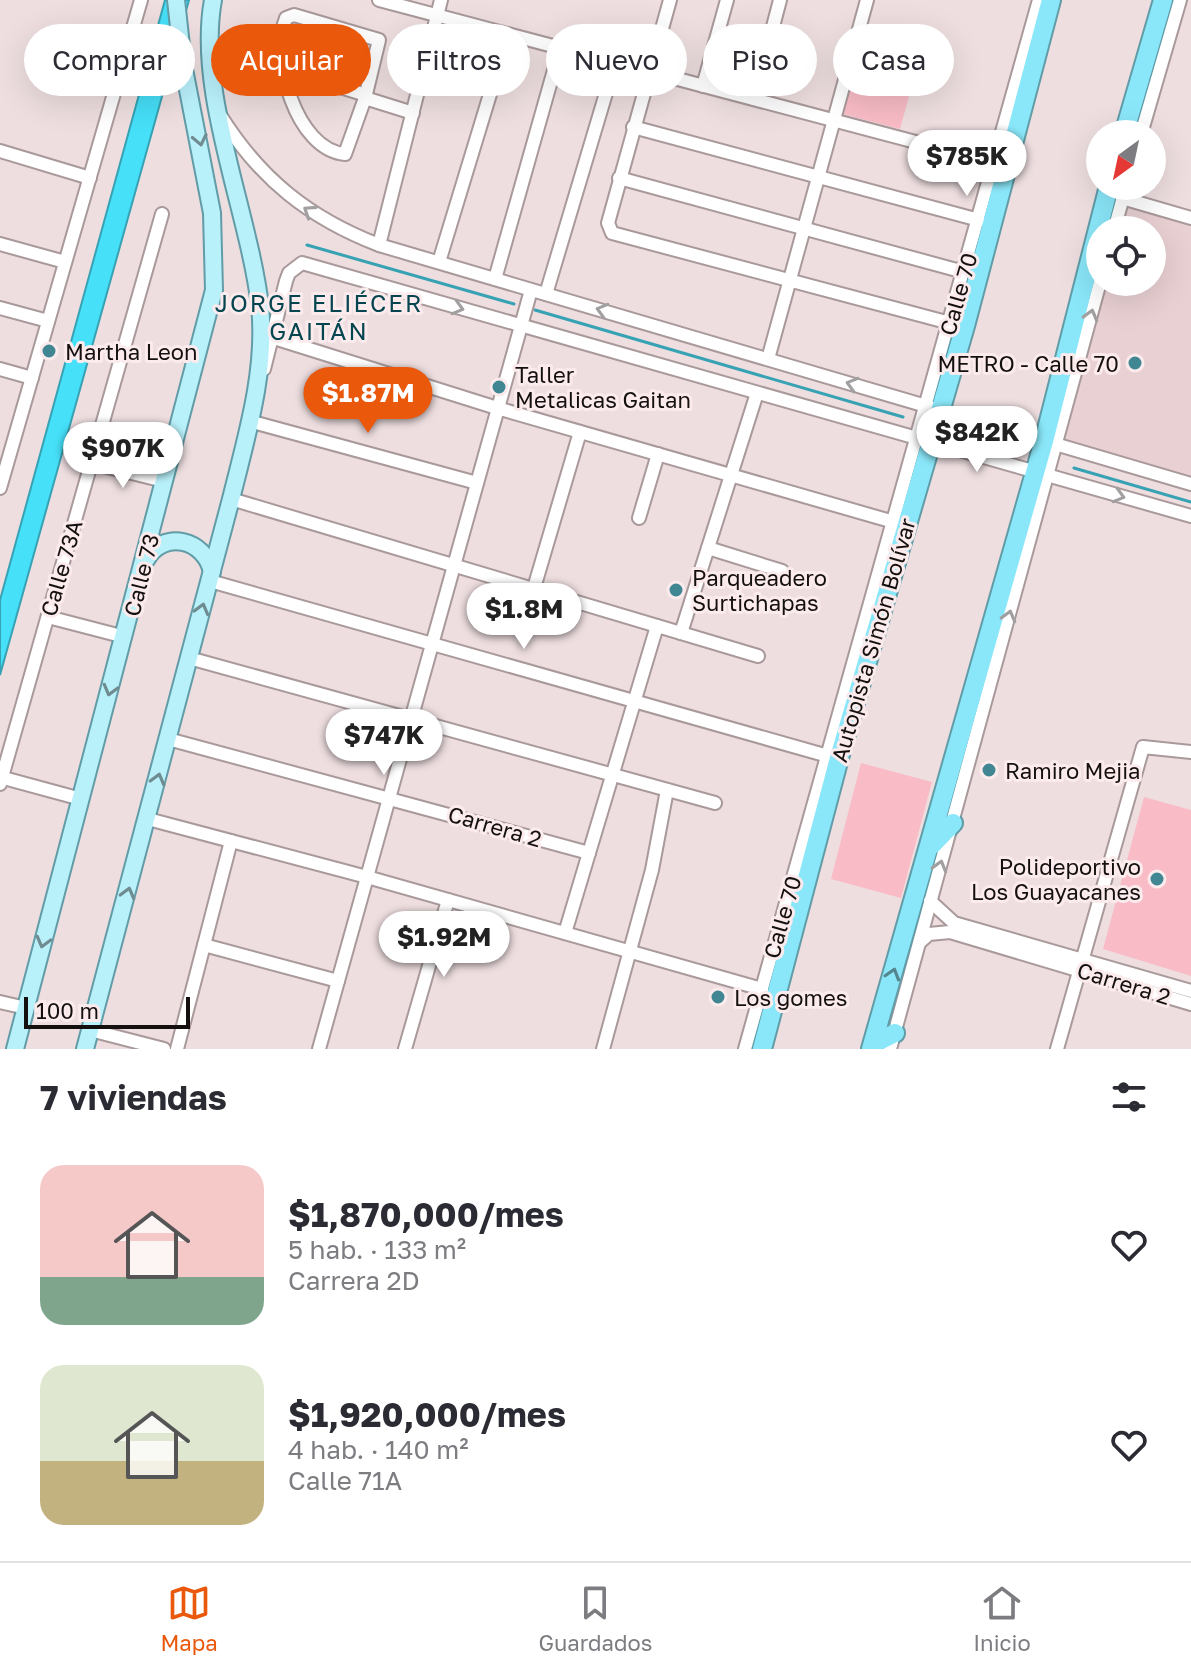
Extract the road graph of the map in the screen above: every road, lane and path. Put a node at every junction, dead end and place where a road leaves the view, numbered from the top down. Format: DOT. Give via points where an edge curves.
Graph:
graph roads {
  1 [pos="141,0"];
  2 [pos="176,0"];
  3 [pos="213,0"];
  4 [pos="379,0"];
  5 [pos="441,0"];
  6 [pos="670,0"];
  7 [pos="727,0"];
  8 [pos="780,0"];
  9 [pos="867,0"];
  10 [pos="1039,0"];
  11 [pos="1051,0"];
  12 [pos="1163,0"];
  13 [pos="1180,0"];
  14 [pos="436,15"];
  15 [pos="284,24"];
  16 [pos="327,24"];
  17 [pos="468,24"];
  18 [pos="663,24"];
  19 [pos="720,24"];
  20 [pos="371,36"];
  21 [pos="371,78"];
  22 [pos="687,82"];
  23 [pos="703,86"];
  24 [pos="292,96"];
  25 [pos="363,96"];
  26 [pos="489,96"];
  27 [pos="547,96"];
  28 [pos="605,96"];
  29 [pos="641,96"];
  30 [pos="742,96"];
  31 [pos="366,97"];
  32 [pos="754,99"];
  33 [pos="219,112"];
  34 [pos="413,113"];
  35 [pos="834,120"];
  36 [pos="1128,120"];
  37 [pos="1145,120"];
  38 [pos="633,127"];
  39 [pos="0,151"];
  40 [pos="995,163"];
  41 [pos="90,178"];
  42 [pos="619,178"];
  43 [pos="818,179"];
  44 [pos="1116,200"];
  45 [pos="1145,200"];
  46 [pos="162,214"];
  47 [pos="1191,218"];
  48 [pos="979,220"];
  49 [pos="804,231"];
  50 [pos="0,244"];
  51 [pos="379,245"];
  52 [pos="65,262"];
  53 [pos="439,262"];
  54 [pos="964,272"];
  55 [pos="495,279"];
  56 [pos="790,281"];
  57 [pos="531,290"];
  58 [pos="546,294"];
  59 [pos="1096,296"];
  60 [pos="0,308"];
  61 [pos="48,321"];
  62 [pos="950,323"];
  63 [pos="521,326"];
  64 [pos="274,338"];
  65 [pos="768,359"];
  66 [pos="0,369"];
  67 [pos="32,378"];
  68 [pos="255,386"];
  69 [pos="757,393"];
  70 [pos="497,408"];
  71 [pos="933,408"];
  72 [pos="249,421"];
  73 [pos="0,430"];
  74 [pos="580,432"];
  75 [pos="15,434"];
  76 [pos="924,440"];
  77 [pos="1051,443"];
  78 [pos="658,454"];
  79 [pos="91,463"];
  80 [pos="1042,474"];
  81 [pos="731,475"];
  82 [pos="164,481"];
  83 [pos="477,483"];
  84 [pos="1191,484"];
  85 [pos="0,488"];
  86 [pos="231,499"];
  87 [pos="1191,516"];
  88 [pos="639,518"];
  89 [pos="894,522"];
  90 [pos="708,548"];
  91 [pos="145,560"];
  92 [pos="454,566"];
  93 [pos="782,571"];
  94 [pos="211,577"];
  95 [pos="534,588"];
  96 [pos="48,617"];
  97 [pos="657,626"];
  98 [pos="681,633"];
  99 [pos="125,637"];
  100 [pos="432,644"];
  101 [pos="758,656"];
  102 [pos="189,658"];
  103 [pos="633,701"];
  104 [pos="411,720"];
  105 [pos="168,739"];
  106 [pos="1191,752"];
  107 [pos="828,756"];
  108 [pos="612,775"];
  109 [pos="1,779"];
  110 [pos="948,788"];
  111 [pos="667,790"];
  112 [pos="389,797"];
  113 [pos="81,799"];
  114 [pos="715,803"];
  115 [pos="148,819"];
  116 [pos="954,820"];
  117 [pos="231,841"];
  118 [pos="930,847"];
  119 [pos="589,853"];
  120 [pos="367,877"];
  121 [pos="448,900"];
  122 [pos="930,901"];
  123 [pos="785,908"];
  124 [pos="565,933"];
  125 [pos="920,942"];
  126 [pos="204,945"];
  127 [pos="632,952"];
  128 [pos="1081,965"];
  129 [pos="784,970"];
  130 [pos="338,981"];
  131 [pos="762,989"];
  132 [pos="1191,991"];
  133 [pos="0,1002"];
  134 [pos="1191,1004"];
  135 [pos="26,1008"];
  136 [pos="882,1010"];
  137 [pos="90,1030"];
  138 [pos="885,1040"];
  139 [pos="15,1049"];
  140 [pos="85,1049"];
  141 [pos="164,1049"];
  142 [pos="177,1049"];
  143 [pos="319,1049"];
  144 [pos="405,1049"];
  145 [pos="603,1049"];
  146 [pos="745,1049"];
  147 [pos="762,1049"];
  148 [pos="1057,1049"];
  1 -- 41 [label="street"];
  2 -- 82 [label="main road, Calle 73, one-way" via="183,64 209,185 214,277"];
  3 -- 33 [label="main road" via="211,59"];
  4 -- 14 [label="street"];
  5 -- 14 [label="street"];
  6 -- 18 [label="street"];
  7 -- 19 [label="street"];
  8 -- 32 [label="street"];
  9 -- 35 [label="street"];
  10 -- 40 [label="street, Calle 70"];
  11 -- 71 [label="highway, Autopista Simón Bolívar"];
  12 -- 36 [label="highway"];
  13 -- 37 [label="street"];
  14 -- 17 [label="street"];
  14 -- 34 [label="street"];
  15 -- 16 [label="street" via="294,15"];
  20 -- 21 [label="street" via="379,40 379,48"];
  22 -- 23 [label="street"];
  24 -- 31 [label="street" via="296,117 313,137 341,155 349,148"];
  25 -- 31 [label="street"];
  26 -- 53 [label="street"];
  27 -- 55 [label="street"];
  28 -- 58 [label="street"];
  29 -- 38 [label="street"];
  30 -- 32 [label="street"];
  31 -- 34 [label="street"];
  32 -- 35 [label="street"];
  51 -- 33 [label="street, one-way" via="329,223 283,193 239,145"];
  33 -- 68 [label="main road" via="260,310"];
  34 -- 51 [label="street"];
  35 -- 40 [label="street"];
  35 -- 43 [label="street"];
  38 -- 42 [label="street"];
  38 -- 43 [label="street"];
  39 -- 41 [label="street"];
  40 -- 48 [label="street, Calle 70"];
  41 -- 52 [label="street"];
  42 -- 49 [label="street"];
  42 -- 56 [label="street" via="608,223 612,233"];
  43 -- 48 [label="street"];
  43 -- 49 [label="street"];
  44 -- 77 [label="highway"];
  45 -- 47 [label="street"];
  46 -- 79 [label="street, Calle 73A"];
  48 -- 54 [label="street, Calle 70"];
  49 -- 54 [label="street"];
  49 -- 56 [label="street"];
  50 -- 52 [label="street"];
  51 -- 53 [label="street"];
  52 -- 61 [label="street"];
  53 -- 55 [label="street"];
  54 -- 62 [label="street, Calle 70"];
  55 -- 57 [label="street"];
  56 -- 62 [label="street"];
  56 -- 65 [label="street"];
  57 -- 58 [label="street"];
  57 -- 63 [label="street"];
  65 -- 58 [label="street, one-way"];
  77 -- 59 [label="street, one-way"];
  60 -- 61 [label="street"];
  61 -- 67 [label="street"];
  62 -- 71 [label="street, Calle 70"];
  64 -- 63 [label="street, one-way" via="286,281 302,263"];
  63 -- 69 [label="street"];
  63 -- 70 [label="street"];
  64 -- 68 [label="street"];
  64 -- 70 [label="street"];
  71 -- 65 [label="street, one-way"];
  66 -- 67 [label="street"];
  67 -- 75 [label="street"];
  68 -- 72 [label="main road"];
  69 -- 76 [label="street"];
  69 -- 81 [label="street"];
  70 -- 74 [label="street"];
  70 -- 83 [label="street"];
  71 -- 76 [label="highway, Autopista Simón Bolívar"];
  71 -- 77 [label="street"];
  72 -- 83 [label="street"];
  72 -- 86 [label="main road"];
  73 -- 75 [label="street"];
  74 -- 78 [label="street"];
  74 -- 95 [label="street"];
  75 -- 85 [label="street"];
  76 -- 80 [label="street"];
  76 -- 89 [label="street, Calle 70"];
  76 -- 129 [label="highway, Autopista Simón Bolívar"];
  77 -- 80 [label="highway"];
  77 -- 84 [label="street"];
  78 -- 81 [label="street"];
  78 -- 88 [label="street"];
  79 -- 82 [label="street"];
  79 -- 96 [label="street, Calle 73A"];
  80 -- 87 [label="street, one-way"];
  80 -- 110 [label="highway"];
  116 -- 80 [label="street, one-way"];
  81 -- 89 [label="street"];
  81 -- 90 [label="street"];
  82 -- 91 [label="main road, Calle 73"];
  83 -- 92 [label="street"];
  86 -- 92 [label="street"];
  86 -- 94 [label="main road"];
  89 -- 107 [label="street, Calle 70"];
  90 -- 93 [label="street"];
  90 -- 98 [label="street"];
  91 -- 94 [label="main road" via="160,544 183,541 202,552"];
  91 -- 99 [label="main road, Calle 73"];
  92 -- 95 [label="street"];
  92 -- 100 [label="street"];
  94 -- 100 [label="street"];
  102 -- 94 [label="main road, one-way"];
  95 -- 97 [label="street"];
  96 -- 99 [label="street"];
  96 -- 109 [label="street, Calle 73A"];
  97 -- 98 [label="street"];
  97 -- 103 [label="street"];
  98 -- 101 [label="street"];
  99 -- 113 [label="main road, Calle 73, one-way"];
  100 -- 103 [label="street"];
  100 -- 104 [label="street"];
  102 -- 104 [label="street"];
  102 -- 105 [label="main road"];
  103 -- 107 [label="street"];
  103 -- 108 [label="street"];
  104 -- 108 [label="street"];
  104 -- 112 [label="street"];
  105 -- 112 [label="street, Carrera 2"];
  115 -- 105 [label="main road, one-way"];
  106 -- 128 [label="street" via="1143,747"];
  107 -- 123 [label="street, Calle 70"];
  108 -- 111 [label="street"];
  108 -- 119 [label="street"];
  109 -- 113 [label="street"];
  110 -- 116 [label="highway"];
  110 -- 118 [label="highway"];
  111 -- 114 [label="street"];
  111 -- 127 [label="street"];
  112 -- 119 [label="street, Carrera 2"];
  112 -- 120 [label="street"];
  113 -- 135 [label="main road, Calle 73, one-way"];
  115 -- 117 [label="street"];
  137 -- 115 [label="main road, one-way"];
  116 -- 118 [label="highway"];
  122 -- 116 [label="street, one-way"];
  117 -- 120 [label="street"];
  117 -- 126 [label="street"];
  136 -- 118 [label="highway, one-way"];
  119 -- 124 [label="street"];
  120 -- 121 [label="street"];
  120 -- 130 [label="street"];
  121 -- 124 [label="street"];
  121 -- 144 [label="street"];
  122 -- 125 [label="street"];
  122 -- 128 [label="street, Carrera 2" via="954,923"];
  123 -- 129 [label="highway"];
  123 -- 131 [label="street, Calle 70"];
  124 -- 127 [label="street"];
  125 -- 128 [label="street, Carrera 2" via="929,934 950,932"];
  125 -- 138 [label="street"];
  126 -- 130 [label="street"];
  126 -- 142 [label="street"];
  127 -- 131 [label="street"];
  127 -- 145 [label="street"];
  128 -- 132 [label="street, Carrera 2"];
  128 -- 134 [label="street, Carrera 2"];
  128 -- 148 [label="street"];
  129 -- 147 [label="highway, Autopista Simón Bolívar"];
  130 -- 143 [label="street"];
  131 -- 146 [label="street, Calle 70"];
  133 -- 135 [label="street"];
  135 -- 139 [label="main road, Calle 73"];
  136 -- 138 [label="highway"];
  136 -- 138 [label="highway"];
  137 -- 140 [label="main road"];
  137 -- 141 [label="street"];
}
